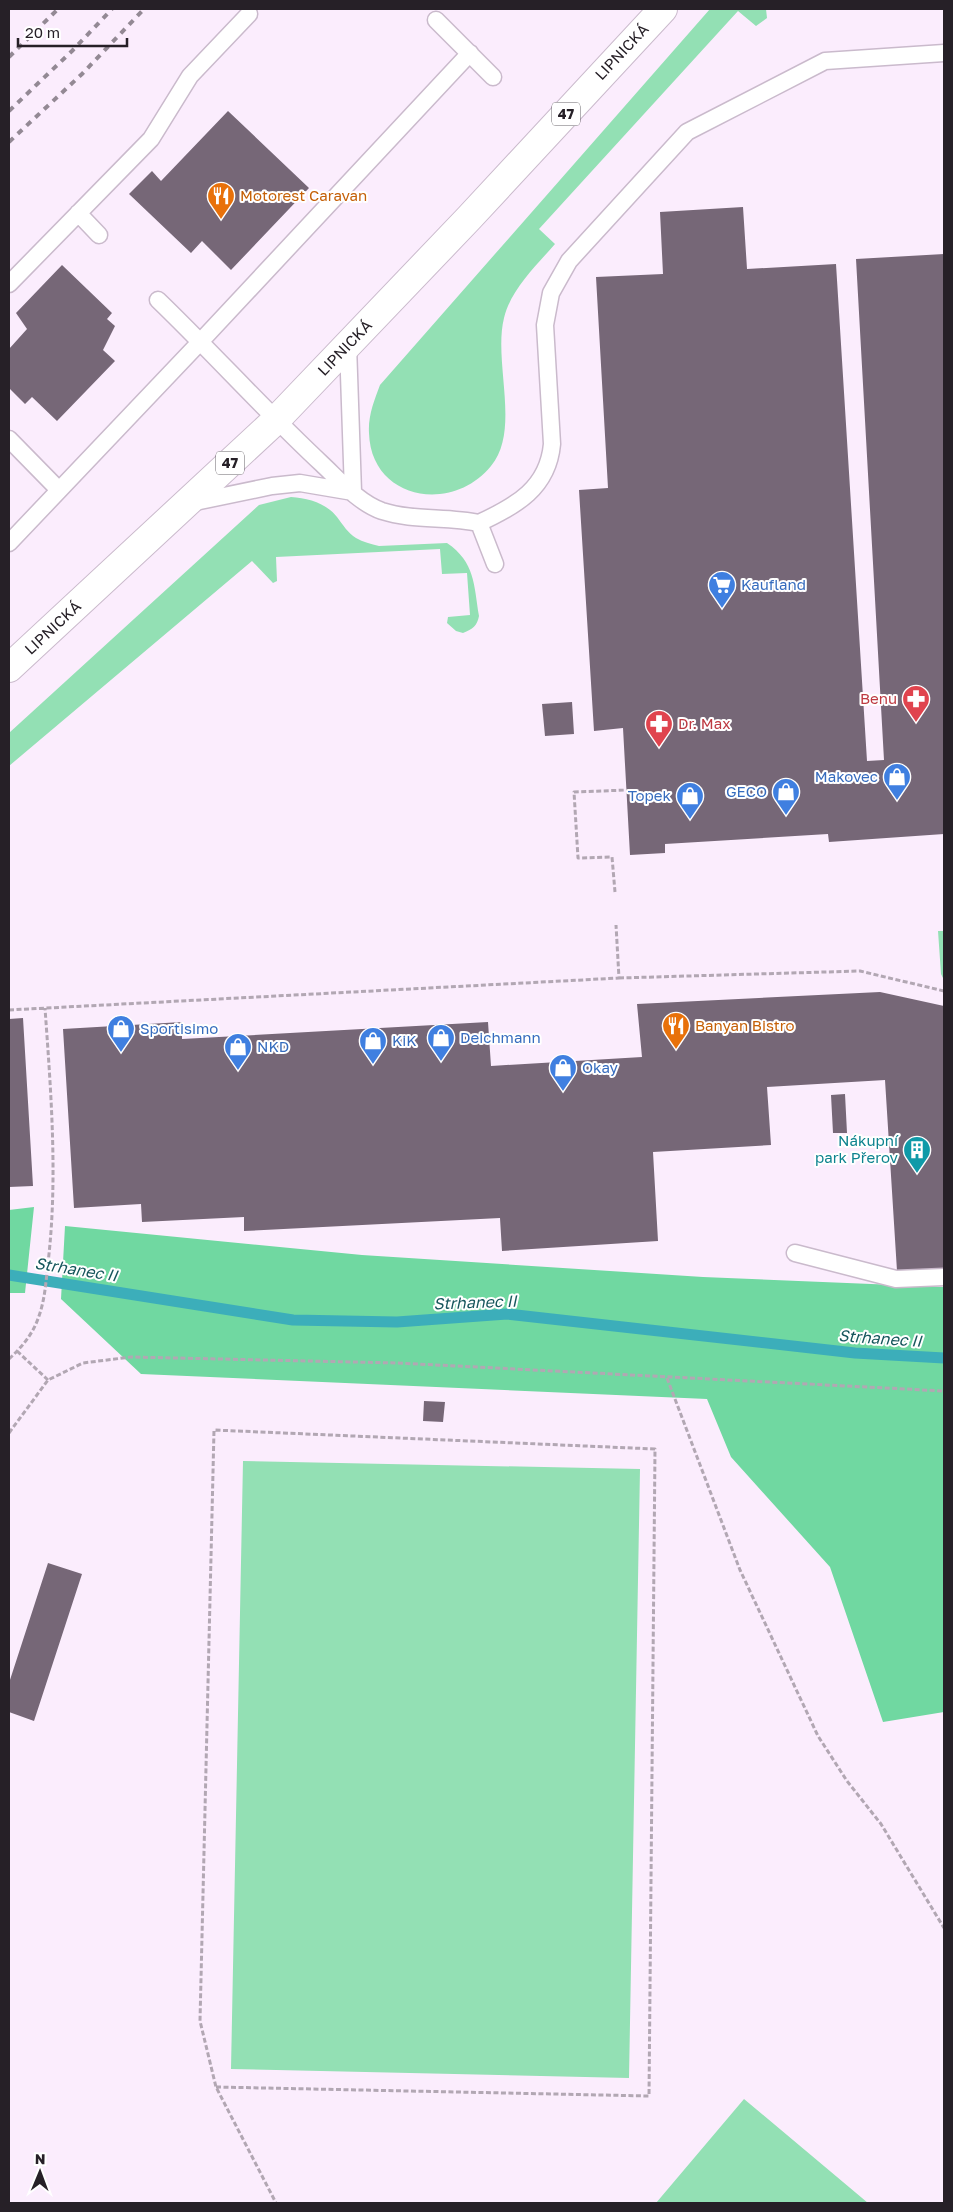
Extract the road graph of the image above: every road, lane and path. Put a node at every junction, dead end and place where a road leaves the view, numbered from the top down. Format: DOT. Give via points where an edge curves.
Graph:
graph roads {
  1 [pos="663,9"];
  2 [pos="249,14"];
  3 [pos="436,20"];
  4 [pos="470,53"];
  5 [pos="944,53"];
  6 [pos="493,76"];
  7 [pos="78,213"];
  8 [pos="98,235"];
  9 [pos="9,284"];
  10 [pos="158,300"];
  11 [pos="201,342"];
  12 [pos="348,345"];
  13 [pos="275,421"];
  14 [pos="9,439"];
  15 [pos="59,490"];
  16 [pos="352,492"];
  17 [pos="184,505"];
  18 [pos="479,523"];
  19 [pos="9,543"];
  20 [pos="495,564"];
  21 [pos="9,668"];
  22 [pos="627,790"];
  23 [pos="615,892"];
  24 [pos="616,925"];
  25 [pos="619,978"];
  26 [pos="944,991"];
  27 [pos="45,1008"];
  28 [pos="9,1010"];
  29 [pos="795,1253"];
  30 [pos="944,1277"];
  31 [pos="17,1351"];
  32 [pos="9,1359"];
  33 [pos="667,1378"];
  34 [pos="48,1380"];
  35 [pos="944,1392"];
  36 [pos="9,1434"];
  37 [pos="944,1928"];
  38 [pos="216,2087"];
  39 [pos="276,2203"];
  1 -- 12 [label="main road, LIPNICKÁ / 47"];
  2 -- 7 [label="lane" via="190,76 151,139"];
  3 -- 4 [label="lane"];
  4 -- 6 [label="lane"];
  4 -- 11 [label="lane"];
  5 -- 18 [label="lane" via="825,61 688,132 570,261 558,279 549,301 545,325 552,444 550,461 529,493 508,510"];
  7 -- 8 [label="lane"];
  7 -- 9 [label="lane"];
  10 -- 11 [label="lane"];
  11 -- 13 [label="lane"];
  11 -- 15 [label="lane"];
  12 -- 13 [label="main road, LIPNICKÁ / 47"];
  12 -- 16 [label="lane"];
  13 -- 16 [label="lane"];
  13 -- 17 [label="main road, LIPNICKÁ / 47"];
  14 -- 15 [label="lane"];
  15 -- 19 [label="lane"];
  16 -- 17 [label="lane" via="300,483"];
  16 -- 18 [label="lane" via="380,510 406,517 464,519"];
  17 -- 21 [label="main road, LIPNICKÁ / 47"];
  18 -- 20 [label="lane"];
  22 -- 23 [label="path" via="574,792 578,858 612,857"];
  24 -- 25 [label="path"];
  25 -- 26 [label="path" via="860,971"];
  25 -- 27 [label="path"];
  27 -- 28 [label="path"];
  27 -- 31 [label="path" via="54,1201 43,1303 34,1328"];
  29 -- 30 [label="lane" via="896,1279"];
  31 -- 32 [label="path"];
  31 -- 34 [label="path"];
  33 -- 34 [label="path" via="389,1363 130,1357 83,1363"];
  33 -- 35 [label="path"];
  33 -- 37 [label="path" via="740,1570 818,1736 847,1781 881,1824"];
  34 -- 36 [label="path"];
  38 -- 38 [label="path" via="649,2096 655,1448 214,1430 200,2021"];
  38 -- 39 [label="path"];
}
